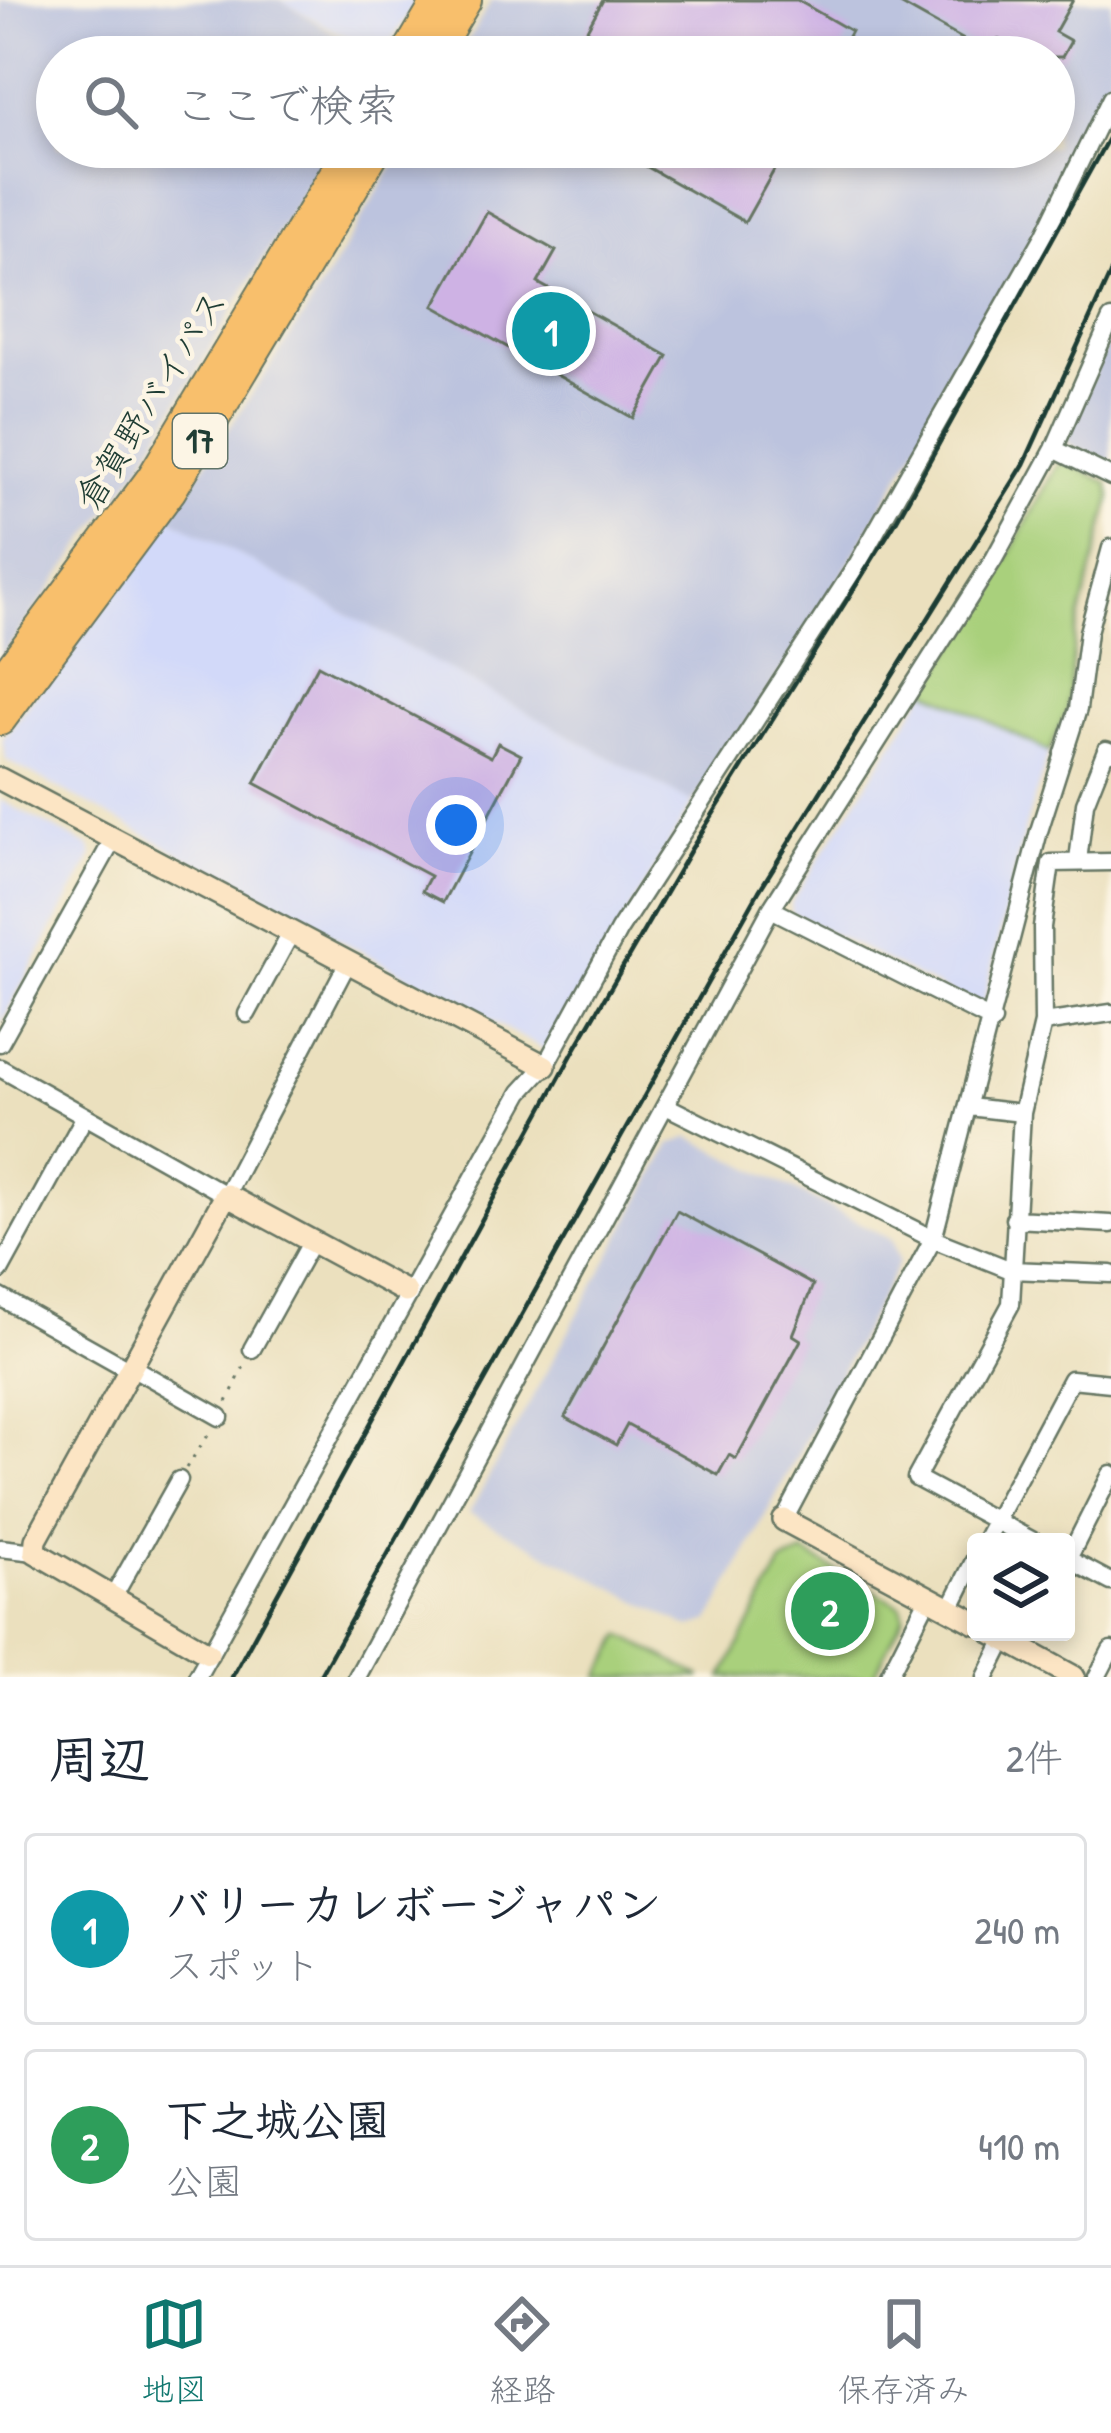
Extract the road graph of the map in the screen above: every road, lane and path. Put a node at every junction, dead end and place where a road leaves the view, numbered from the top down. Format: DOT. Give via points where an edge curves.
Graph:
graph roads {
  1 [pos="439,0"];
  2 [pos="466,0"];
  3 [pos="418,36"];
  4 [pos="445,36"];
  5 [pos="1111,98"];
  6 [pos="338,168"];
  7 [pos="364,168"];
  8 [pos="1111,319"];
  9 [pos="1054,449"];
  10 [pos="1111,478"];
  11 [pos="1111,548"];
  12 [pos="1088,632"];
  13 [pos="1108,638"];
  14 [pos="0,682"];
  15 [pos="0,720"];
  16 [pos="1111,752"];
  17 [pos="0,779"];
  18 [pos="113,840"];
  19 [pos="1078,861"];
  20 [pos="1111,862"];
  21 [pos="771,910"];
  22 [pos="290,935"];
  23 [pos="347,964"];
  24 [pos="1111,1013"];
  25 [pos="248,1014"];
  26 [pos="993,1021"];
  27 [pos="1042,1023"];
  28 [pos="0,1043"];
  29 [pos="545,1066"];
  30 [pos="0,1068"];
  31 [pos="668,1107"];
  32 [pos="969,1107"];
  33 [pos="1022,1113"];
  34 [pos="85,1116"];
  35 [pos="226,1195"];
  36 [pos="1014,1219"];
  37 [pos="1111,1224"];
  38 [pos="933,1239"];
  39 [pos="312,1241"];
  40 [pos="1011,1270"];
  41 [pos="0,1271"];
  42 [pos="1111,1274"];
  43 [pos="406,1292"];
  44 [pos="0,1297"];
  45 [pos="251,1349"];
  46 [pos="129,1367"];
  47 [pos="1111,1383"];
  48 [pos="220,1417"];
  49 [pos="1111,1474"];
  50 [pos="179,1480"];
  51 [pos="784,1520"];
  52 [pos="994,1521"];
  53 [pos="988,1533"];
  54 [pos="1017,1533"];
  55 [pos="1075,1544"];
  56 [pos="0,1548"];
  57 [pos="34,1552"];
  58 [pos="1075,1563"];
  59 [pos="967,1575"];
  60 [pos="1111,1582"];
  61 [pos="928,1598"];
  62 [pos="112,1599"];
  63 [pos="950,1609"];
  64 [pos="967,1618"];
  65 [pos="997,1641"];
  66 [pos="1007,1641"];
  67 [pos="1111,1650"];
  68 [pos="208,1653"];
  69 [pos="197,1677"];
  70 [pos="357,1677"];
  71 [pos="888,1677"];
  72 [pos="986,1677"];
  73 [pos="1074,1677"];
  74 [pos="1097,1677"];
  1 -- 3 [label="highway"];
  2 -- 4 [label="highway"];
  5 -- 29 [label="street" via="1044,236 858,563 620,930"];
  6 -- 14 [label="highway, 倉賀野バイパス / 17" via="152,478"];
  7 -- 15 [label="highway, 倉賀野バイパス / 17" via="171,490"];
  8 -- 9 [label="street"];
  9 -- 10 [label="street"];
  9 -- 21 [label="street" via="946,638"];
  11 -- 12 [label="street"];
  12 -- 13 [label="street"];
  12 -- 26 [label="street" via="1078,709"];
  16 -- 19 [label="street" via="1085,803"];
  17 -- 18 [label="street"];
  18 -- 22 [label="street"];
  18 -- 28 [label="street"];
  19 -- 20 [label="street"];
  19 -- 27 [label="street" via="1051,863"];
  21 -- 26 [label="street"];
  21 -- 31 [label="street"];
  22 -- 23 [label="street"];
  22 -- 25 [label="street"];
  23 -- 29 [label="street"];
  23 -- 35 [label="street"];
  24 -- 27 [label="street"];
  26 -- 32 [label="street"];
  27 -- 33 [label="street"];
  29 -- 43 [label="street" via="521,1092"];
  30 -- 34 [label="street"];
  31 -- 38 [label="street"];
  31 -- 70 [label="street"];
  32 -- 33 [label="street"];
  32 -- 38 [label="street"];
  33 -- 36 [label="street"];
  34 -- 35 [label="street"];
  34 -- 41 [label="street"];
  35 -- 39 [label="street"];
  35 -- 46 [label="street"];
  36 -- 37 [label="street"];
  36 -- 40 [label="street"];
  38 -- 40 [label="street"];
  38 -- 51 [label="street"];
  39 -- 43 [label="street"];
  39 -- 45 [label="street"];
  40 -- 42 [label="street"];
  40 -- 52 [label="street" via="1011,1304 916,1478"];
  43 -- 68 [label="street"];
  44 -- 46 [label="street"];
  46 -- 48 [label="street"];
  46 -- 57 [label="street"];
  47 -- 52 [label="street" via="1071,1379"];
  49 -- 55 [label="street"];
  50 -- 62 [label="street"];
  51 -- 61 [label="street"];
  52 -- 53 [label="street"];
  52 -- 54 [label="street"];
  56 -- 57 [label="street"];
  57 -- 62 [label="street"];
  58 -- 60 [label="street"];
  59 -- 63 [label="street"];
  61 -- 63 [label="street"];
  61 -- 71 [label="street"];
  62 -- 68 [label="street"];
  63 -- 64 [label="street"];
  65 -- 72 [label="street"];
  66 -- 73 [label="street"];
  67 -- 74 [label="street"];
  68 -- 69 [label="street"];
}
